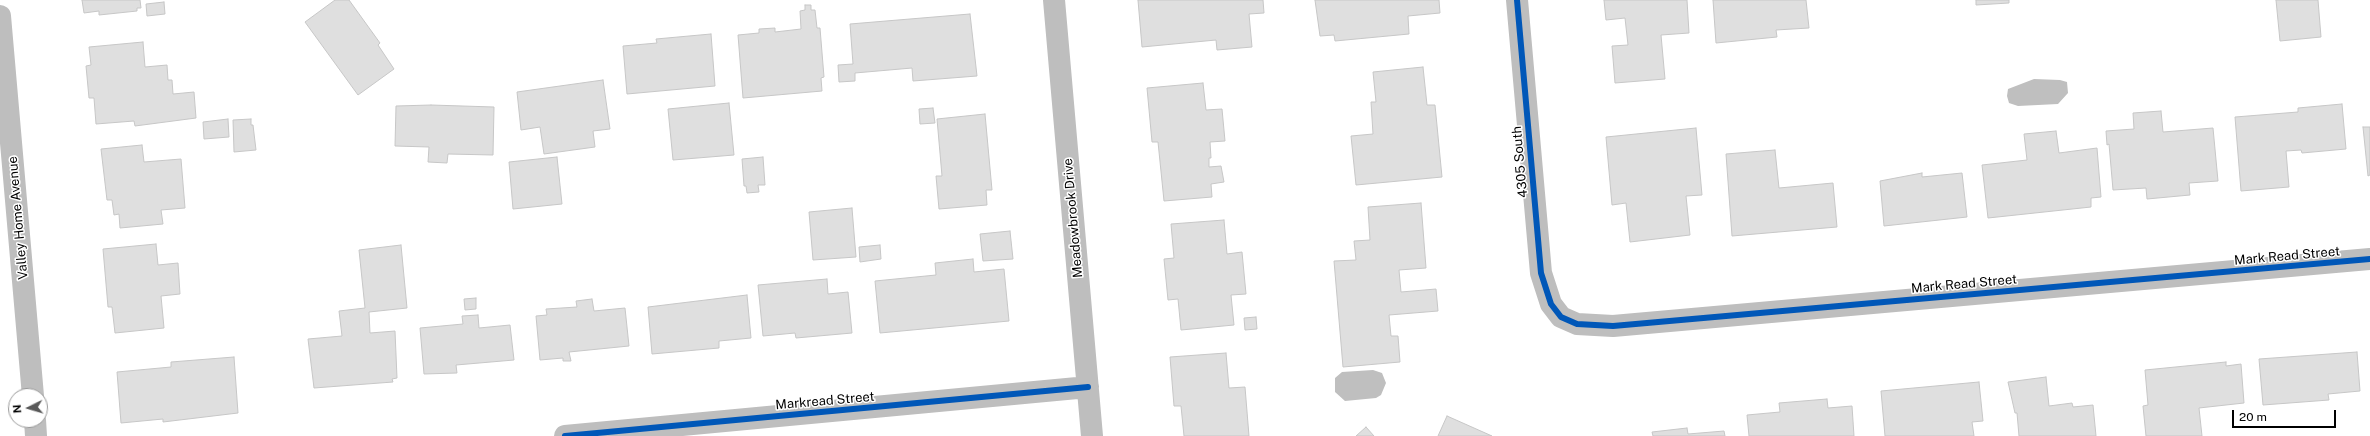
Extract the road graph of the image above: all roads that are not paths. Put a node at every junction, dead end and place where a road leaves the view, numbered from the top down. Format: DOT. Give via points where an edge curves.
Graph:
graph roads {
  1 [pos="1054,0"];
  2 [pos="1517,0"];
  3 [pos="0,16"];
  4 [pos="2370,260"];
  5 [pos="1561,317"];
  6 [pos="1088,387"];
  7 [pos="32,388"];
  8 [pos="565,436"];
  9 [pos="1092,436"];
  1 -- 6 [label="street, Meadowbrook Drive"];
  2 -- 5 [label="street, 4305 South" via="1541,273 1551,304"];
  3 -- 7 [label="street, Valley Home Avenue"];
  4 -- 5 [label="street, Mark Read Street" via="1613,326 1577,324"];
  6 -- 8 [label="street, Markread Street"];
  6 -- 9 [label="street, Meadowbrook Drive"];
}
